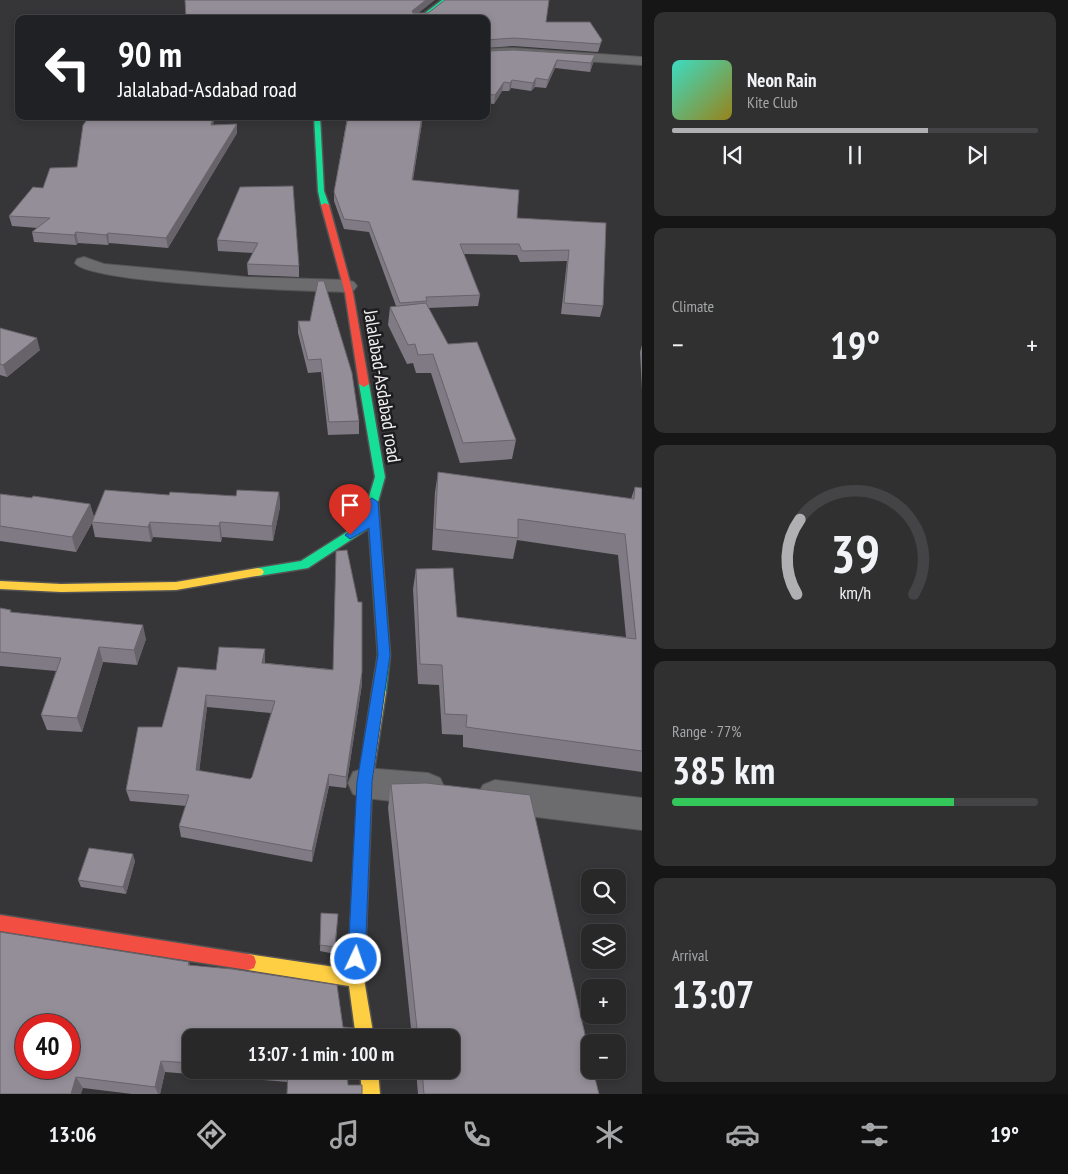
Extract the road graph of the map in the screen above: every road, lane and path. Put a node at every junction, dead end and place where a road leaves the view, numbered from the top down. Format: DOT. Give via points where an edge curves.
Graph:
graph roads {
  1 [pos="445,0"];
  2 [pos="424,15"];
  3 [pos="490,53"];
  4 [pos="642,61"];
  5 [pos="317,120"];
  6 [pos="84,263"];
  7 [pos="347,286"];
  8 [pos="372,502"];
  9 [pos="0,585"];
  10 [pos="364,782"];
  11 [pos="642,814"];
  12 [pos="0,923"];
  13 [pos="356,979"];
  14 [pos="364,1029"];
  15 [pos="370,1079"];
  16 [pos="371,1094"];
  1 -- 2 [label="main road"];
  3 -- 4 [label="street"];
  5 -- 7 [label="main road, Jalalabad-Asdabad road" via="321,191"];
  6 -- 7 [label="street" via="101,269 246,283"];
  7 -- 8 [label="main road, Jalalabad-Asdabad road" via="380,477"];
  8 -- 9 [label="main road, Jalalabad-Asdabad road" via="366,525 304,565 176,586 61,588"];
  8 -- 10 [label="main road" via="384,655"];
  10 -- 11 [label="street"];
  10 -- 13 [label="main road"];
  12 -- 13 [label="main road"];
  13 -- 14 [label="main road"];
  15 -- 16 [label="main road"];
}
